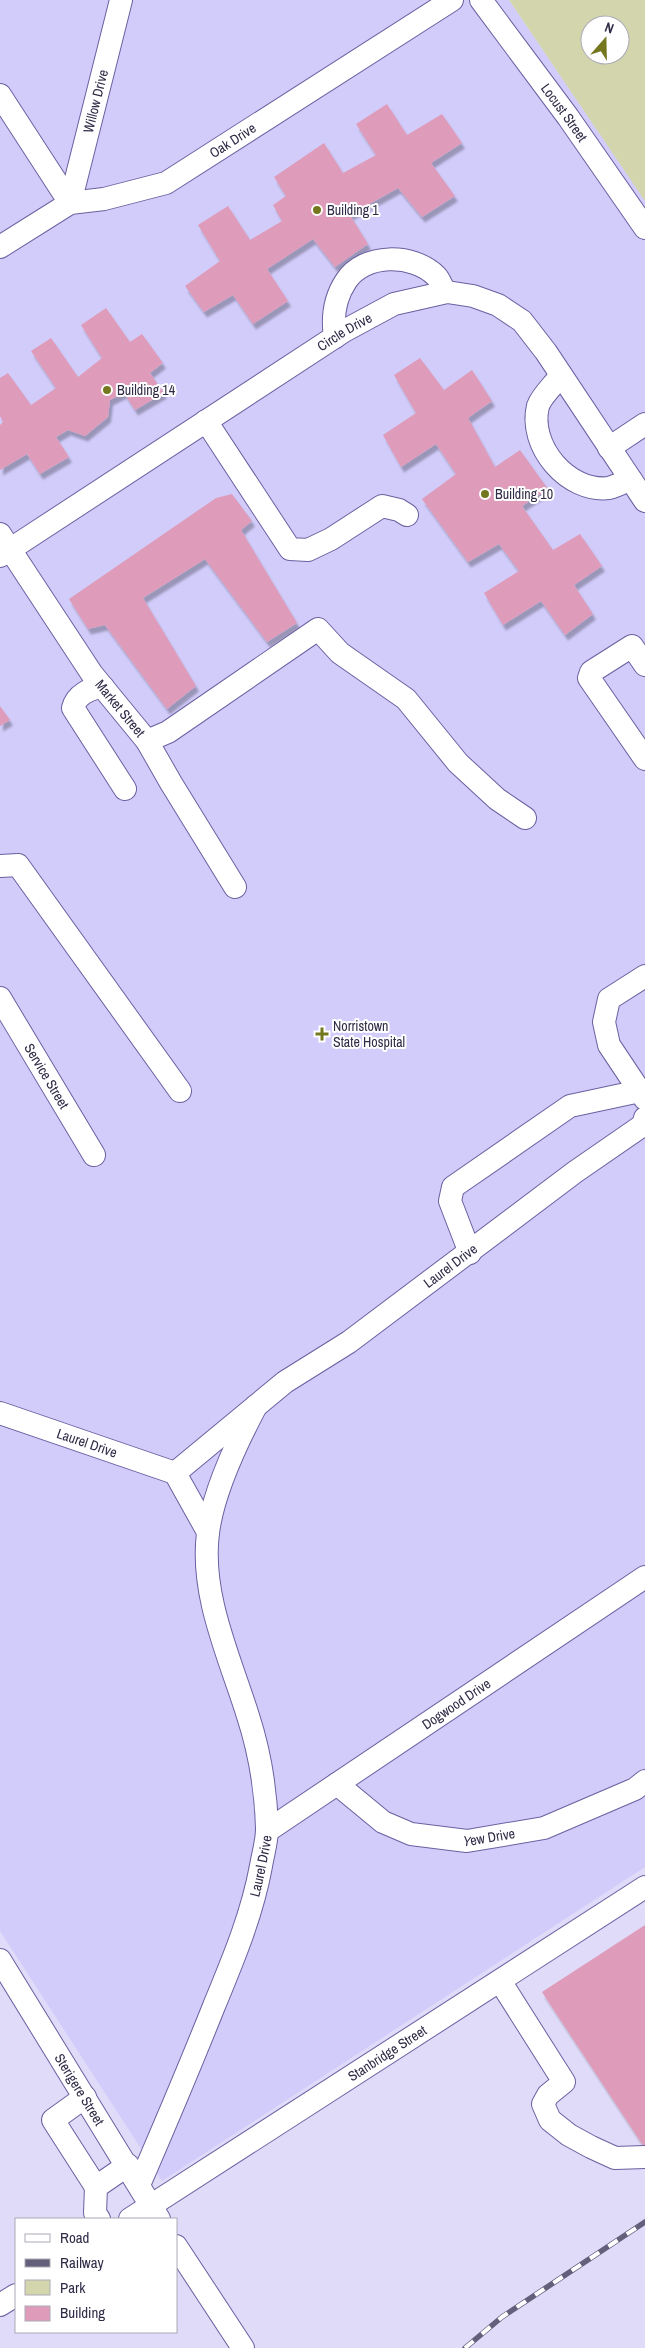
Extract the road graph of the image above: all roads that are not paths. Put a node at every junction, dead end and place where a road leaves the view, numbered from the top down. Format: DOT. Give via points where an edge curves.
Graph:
graph roads {
  1 [pos="121,0"];
  2 [pos="452,0"];
  3 [pos="481,0"];
  4 [pos="0,94"];
  5 [pos="70,203"];
  6 [pos="645,228"];
  7 [pos="0,247"];
  8 [pos="445,292"];
  9 [pos="335,337"];
  10 [pos="561,375"];
  11 [pos="206,421"];
  12 [pos="645,424"];
  13 [pos="609,448"];
  14 [pos="631,480"];
  15 [pos="645,501"];
  16 [pos="407,515"];
  17 [pos="3,546"];
  18 [pos="639,642"];
  19 [pos="645,665"];
  20 [pos="102,687"];
  21 [pos="148,741"];
  22 [pos="645,759"];
  23 [pos="124,789"];
  24 [pos="525,818"];
  25 [pos="0,866"];
  26 [pos="235,887"];
  27 [pos="645,976"];
  28 [pos="0,998"];
  29 [pos="180,1091"];
  30 [pos="643,1095"];
  31 [pos="644,1121"];
  32 [pos="94,1154"];
  33 [pos="470,1253"];
  34 [pos="256,1406"];
  35 [pos="0,1413"];
  36 [pos="175,1473"];
  37 [pos="208,1532"];
  38 [pos="645,1577"];
  39 [pos="645,1781"];
  40 [pos="337,1784"];
  41 [pos="267,1831"];
  42 [pos="645,1887"];
  43 [pos="0,1960"];
  44 [pos="500,1981"];
  45 [pos="85,2096"];
  46 [pos="645,2157"];
  47 [pos="128,2165"];
  48 [pos="140,2185"];
  49 [pos="96,2187"];
  50 [pos="155,2212"];
  51 [pos="98,2218"];
  52 [pos="134,2218"];
  53 [pos="178,2249"];
  54 [pos="15,2295"];
  55 [pos="0,2305"];
  56 [pos="243,2348"];
  1 -- 5 [label="street, Willow Drive"];
  2 -- 5 [label="street, Oak Drive" via="166,183 104,199"];
  3 -- 6 [label="street, Locust Street"];
  4 -- 5 [label="street"];
  5 -- 7 [label="street, Oak Drive"];
  8 -- 9 [label="street, Circle Drive" via="394,304"];
  8 -- 9 [label="street" via="438,278 419,264 381,259 355,271 346,280 332,319"];
  8 -- 10 [label="street, Circle Drive" via="473,296 498,305 522,321"];
  9 -- 11 [label="street, Circle Drive"];
  10 -- 13 [label="street, Circle Drive"];
  10 -- 14 [label="street" via="538,407 537,429 546,455 565,475 587,486 609,488"];
  11 -- 16 [label="street" via="290,549 308,550 382,506"];
  11 -- 17 [label="street, Circle Drive"];
  12 -- 13 [label="street"];
  13 -- 14 [label="street, Circle Drive"];
  14 -- 15 [label="street, Circle Drive"];
  17 -- 20 [label="street, Market Street"];
  18 -- 19 [label="street"];
  18 -- 22 [label="street" via="592,672 589,678"];
  20 -- 21 [label="street, Market Street"];
  20 -- 23 [label="street" via="92,688 76,700 73,708"];
  21 -- 24 [label="street" via="168,732 318,628 340,653 406,699 458,762 497,800"];
  21 -- 26 [label="street, Market Street"];
  25 -- 29 [label="street" via="18,865"];
  27 -- 30 [label="street" via="609,999 604,1022 609,1045"];
  28 -- 32 [label="street, Service Street"];
  30 -- 33 [label="street" via="570,1106 453,1187 450,1201"];
  31 -- 33 [label="street, Laurel Drive"];
  33 -- 34 [label="street, Laurel Drive" via="349,1342 285,1382"];
  34 -- 36 [label="street, Laurel Drive"];
  34 -- 37 [label="street, Laurel Drive" via="238,1440 218,1492"];
  35 -- 36 [label="street, Laurel Drive"];
  36 -- 37 [label="street"];
  37 -- 41 [label="street, Laurel Drive" via="207,1567 213,1600 225,1654 248,1716 262,1770"];
  38 -- 40 [label="street, Dogwood Drive"];
  39 -- 40 [label="street, Yew Drive" via="635,1789 544,1828 467,1841 411,1834 382,1822"];
  40 -- 41 [label="street, Dogwood Drive"];
  41 -- 48 [label="street, Laurel Drive" via="257,1887 244,1929"];
  42 -- 44 [label="street, Stanbridge Street"];
  43 -- 45 [label="street, Sterigere Street"];
  44 -- 46 [label="street" via="564,2082 544,2104 550,2120 569,2135 615,2158"];
  44 -- 50 [label="street, Stanbridge Street"];
  45 -- 47 [label="street, Sterigere Street"];
  45 -- 49 [label="street" via="53,2120"];
  47 -- 48 [label="street, Sterigere Street"];
  47 -- 49 [label="street"];
  48 -- 50 [label="street, Sterigere Street"];
  49 -- 51 [label="street" via="95,2213"];
  50 -- 52 [label="street, Stanbridge Street"];
  53 -- 56 [label="street"];
  54 -- 55 [label="street"];
}
